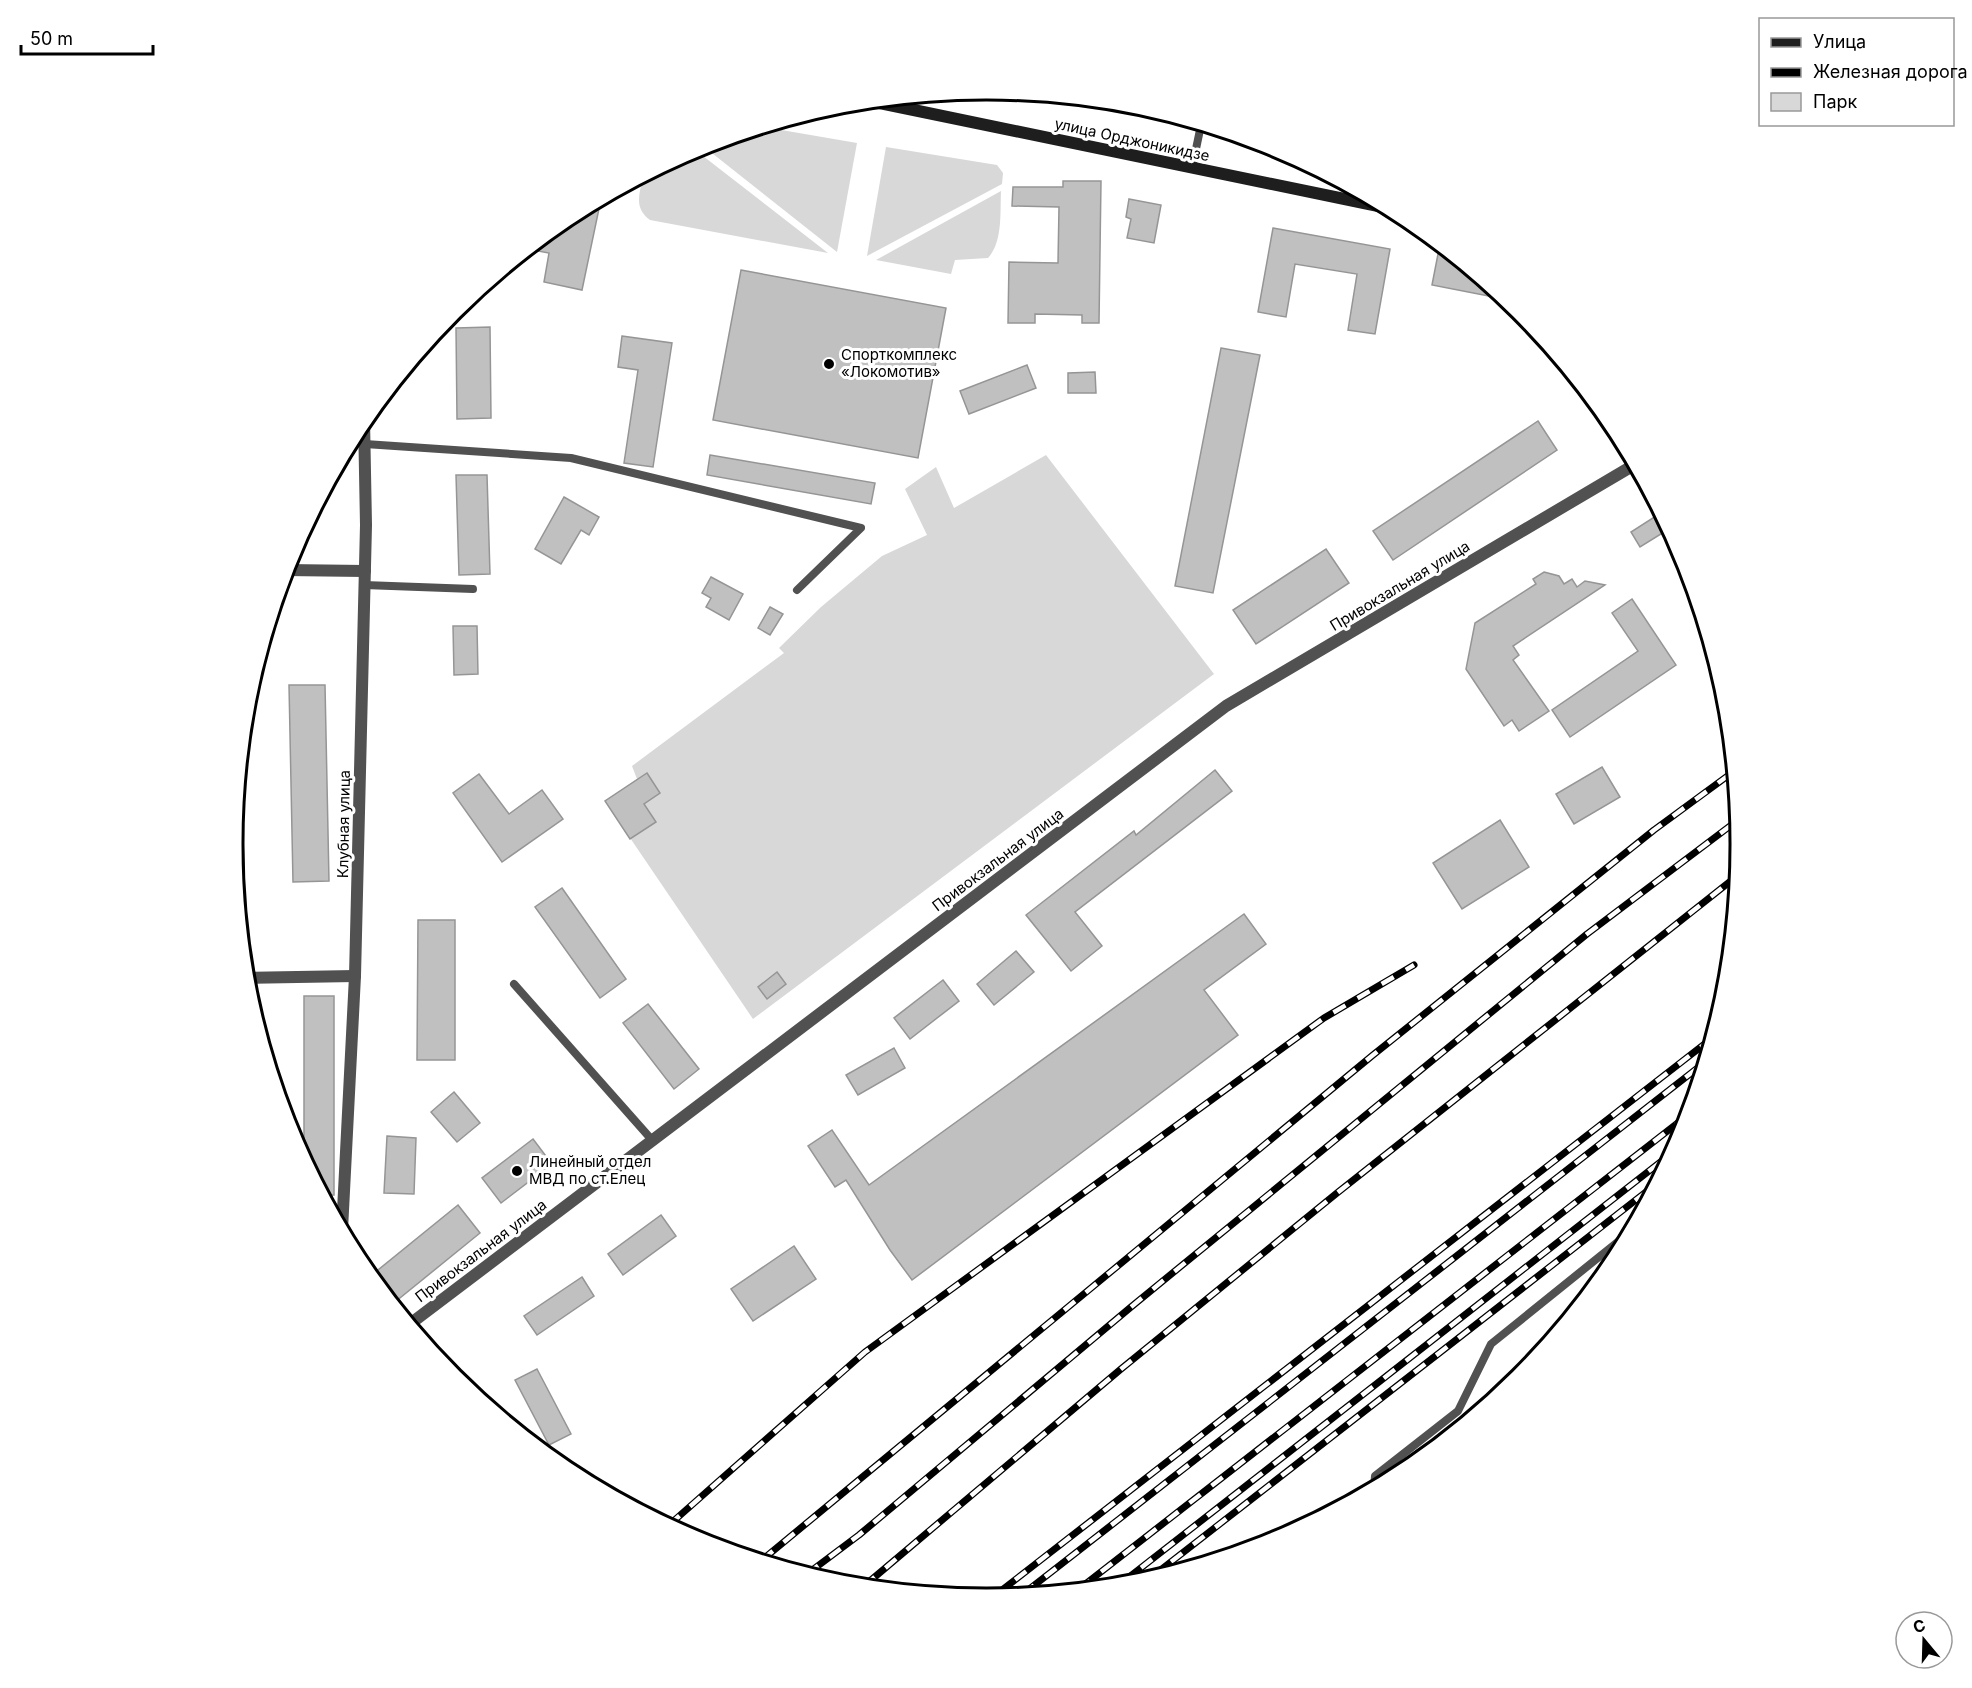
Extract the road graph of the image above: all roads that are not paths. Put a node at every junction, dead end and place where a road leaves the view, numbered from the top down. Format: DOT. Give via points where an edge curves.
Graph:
graph roads {
  1 [pos="896,106"];
  2 [pos="1199,132"];
  3 [pos="1192,168"];
  4 [pos="1362,203"];
  5 [pos="365,436"];
  6 [pos="365,444"];
  7 [pos="1628,469"];
  8 [pos="295,570"];
  9 [pos="365,571"];
  10 [pos="364,585"];
  11 [pos="473,589"];
  12 [pos="797,590"];
  13 [pos="355,976"];
  14 [pos="255,978"];
  15 [pos="514,984"];
  16 [pos="652,1140"];
  17 [pos="343,1217"];
  18 [pos="1609,1249"];
  19 [pos="415,1320"];
  20 [pos="1375,1477"];
  1 -- 3 [label="street, улица Орджоникидзе"];
  2 -- 3 [label="lane"];
  3 -- 4 [label="street, улица Орджоникидзе"];
  5 -- 6 [label="street, Клубная улица"];
  6 -- 9 [label="street, Клубная улица"];
  6 -- 12 [label="lane" via="571,458 861,528"];
  7 -- 16 [label="street, Привокзальная улица" via="1226,706"];
  8 -- 9 [label="street"];
  9 -- 10 [label="street, Клубная улица"];
  10 -- 11 [label="lane"];
  10 -- 13 [label="street, Клубная улица"];
  13 -- 14 [label="street"];
  13 -- 17 [label="street, Клубная улица"];
  15 -- 16 [label="lane"];
  16 -- 19 [label="street, Привокзальная улица"];
  18 -- 20 [label="lane" via="1491,1344 1458,1411"];
}
